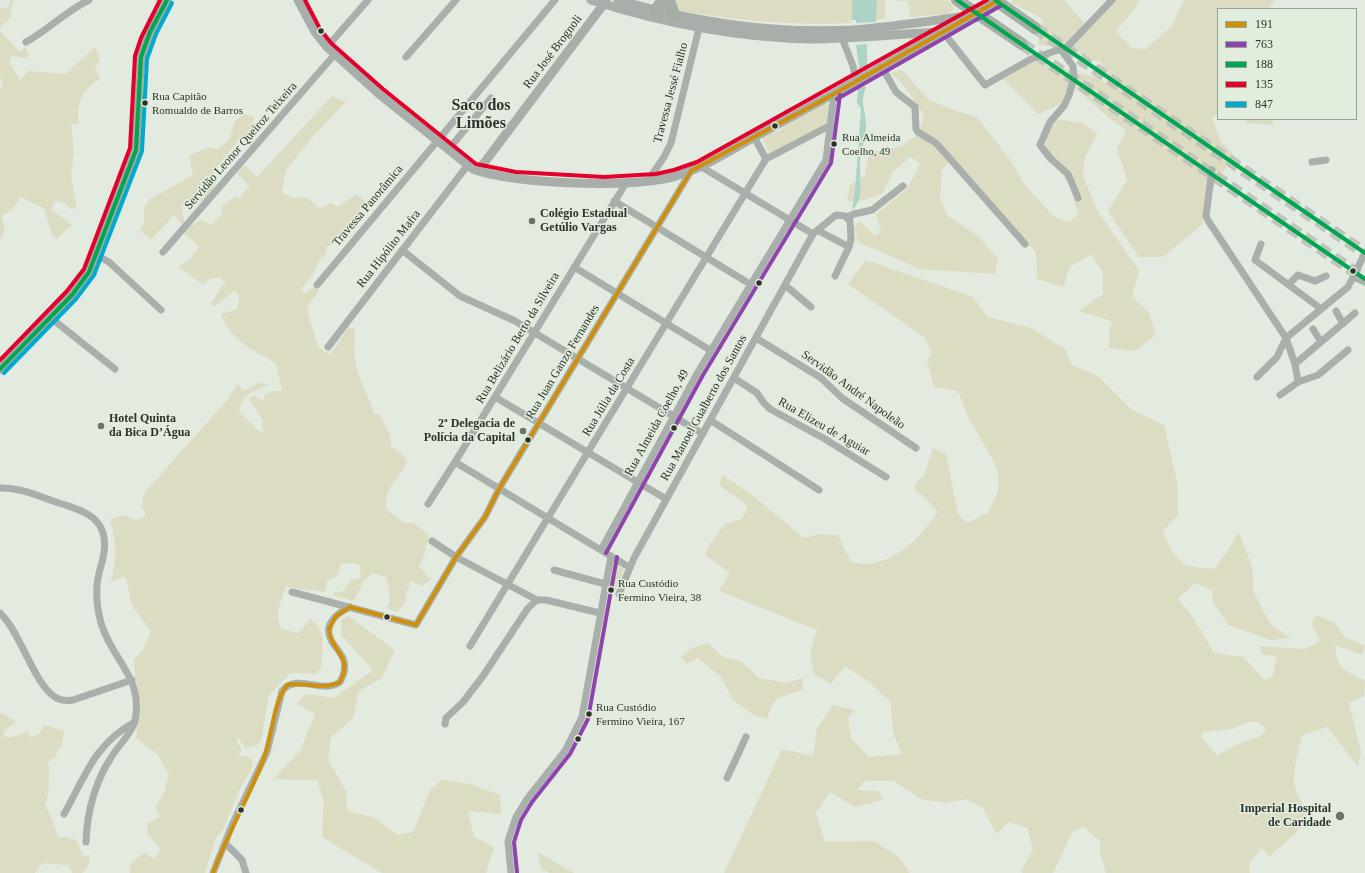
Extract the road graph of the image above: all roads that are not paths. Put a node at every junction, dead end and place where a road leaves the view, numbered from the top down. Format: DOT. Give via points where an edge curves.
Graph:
graph roads {
  1 [pos="89,0"];
  2 [pos="167,0"];
  3 [pos="298,0"];
  4 [pos="368,0"];
  5 [pos="456,0"];
  6 [pos="555,0"];
  7 [pos="592,0"];
  8 [pos="618,0"];
  9 [pos="663,0"];
  10 [pos="669,0"];
  11 [pos="957,0"];
  12 [pos="995,0"];
  13 [pos="999,0"];
  14 [pos="1112,0"];
  15 [pos="604,2"];
  16 [pos="651,14"];
  17 [pos="674,14"];
  18 [pos="972,16"];
  19 [pos="941,20"];
  20 [pos="699,28"];
  21 [pos="1035,28"];
  22 [pos="734,29"];
  23 [pos="943,32"];
  24 [pos="842,38"];
  25 [pos="26,42"];
  26 [pos="1022,44"];
  27 [pos="327,47"];
  28 [pos="1062,50"];
  29 [pos="335,54"];
  30 [pos="406,56"];
  31 [pos="882,67"];
  32 [pos="856,81"];
  33 [pos="834,94"];
  34 [pos="491,98"];
  35 [pos="831,125"];
  36 [pos="754,137"];
  37 [pos="437,140"];
  38 [pos="448,150"];
  39 [pos="766,159"];
  40 [pos="1326,160"];
  41 [pos="1312,162"];
  42 [pos="467,166"];
  43 [pos="700,166"];
  44 [pos="1212,170"];
  45 [pos="478,171"];
  46 [pos="691,171"];
  47 [pos="647,182"];
  48 [pos="626,183"];
  49 [pos="903,186"];
  50 [pos="746,193"];
  51 [pos="1078,198"];
  52 [pos="614,201"];
  53 [pos="848,217"];
  54 [pos="790,220"];
  55 [pos="657,227"];
  56 [pos="816,232"];
  57 [pos="1025,244"];
  58 [pos="1261,244"];
  59 [pos="849,247"];
  60 [pos="402,250"];
  61 [pos="163,252"];
  62 [pos="1365,254"];
  63 [pos="96,255"];
  64 [pos="707,258"];
  65 [pos="574,267"];
  66 [pos="835,276"];
  67 [pos="1326,276"];
  68 [pos="1354,277"];
  69 [pos="1365,282"];
  70 [pos="750,284"];
  71 [pos="1289,284"];
  72 [pos="317,285"];
  73 [pos="785,285"];
  74 [pos="617,293"];
  75 [pos="811,307"];
  76 [pos="1320,308"];
  77 [pos="161,310"];
  78 [pos="1336,311"];
  79 [pos="1355,313"];
  80 [pos="51,318"];
  81 [pos="667,323"];
  82 [pos="1343,324"];
  83 [pos="1313,328"];
  84 [pos="534,332"];
  85 [pos="756,338"];
  86 [pos="1286,338"];
  87 [pos="1321,342"];
  88 [pos="328,347"];
  89 [pos="710,350"];
  90 [pos="1348,350"];
  91 [pos="578,358"];
  92 [pos="1295,364"];
  93 [pos="0,369"];
  94 [pos="115,369"];
  95 [pos="1257,377"];
  96 [pos="734,378"];
  97 [pos="1298,382"];
  98 [pos="627,388"];
  99 [pos="1280,395"];
  100 [pos="494,397"];
  101 [pos="673,416"];
  102 [pos="710,420"];
  103 [pos="539,424"];
  104 [pos="703,434"];
  105 [pos="916,448"];
  106 [pos="588,453"];
  107 [pos="455,462"];
  108 [pos="886,477"];
  109 [pos="638,482"];
  110 [pos="0,488"];
  111 [pos="499,489"];
  112 [pos="819,490"];
  113 [pos="666,499"];
  114 [pos="428,504"];
  115 [pos="548,519"];
  116 [pos="432,541"];
  117 [pos="601,550"];
  118 [pos="611,556"];
  119 [pos="456,557"];
  120 [pos="629,567"];
  121 [pos="554,570"];
  122 [pos="509,584"];
  123 [pos="605,587"];
  124 [pos="292,592"];
  125 [pos="619,594"];
  126 [pos="537,600"];
  127 [pos="350,607"];
  128 [pos="0,612"];
  129 [pos="600,613"];
  130 [pos="470,646"];
  131 [pos="132,680"];
  132 [pos="134,722"];
  133 [pos="445,724"];
  134 [pos="746,737"];
  135 [pos="727,778"];
  136 [pos="64,814"];
  137 [pos="86,842"];
  138 [pos="225,843"];
  139 [pos="213,873"];
  140 [pos="246,873"];
  141 [pos="511,873"];
  1 -- 25 [label="street"];
  2 -- 63 [label="main road" via="145,46 140,65 139,129 136,150"];
  3 -- 27 [label="main road" via="315,32"];
  4 -- 27 [label="street"];
  5 -- 30 [label="street"];
  6 -- 37 [label="street, Travessa Panorâmica"];
  7 -- 15 [label="main road"];
  8 -- 16 [label="main road"];
  9 -- 16 [label="highway"];
  10 -- 17 [label="highway"];
  11 -- 26 [label="highway, bridge"];
  12 -- 21 [label="highway, bridge"];
  13 -- 18 [label="main road"];
  14 -- 28 [label="street" via="1069,46"];
  15 -- 16 [label="main road"];
  15 -- 45 [label="main road, Rua José Brognoli"];
  16 -- 17 [label="main road"];
  16 -- 20 [label="main road"];
  17 -- 22 [label="main road"];
  18 -- 19 [label="main road"];
  18 -- 23 [label="main road"];
  19 -- 22 [label="main road" via="852,30"];
  19 -- 23 [label="main road" via="945,25"];
  20 -- 22 [label="main road"];
  20 -- 47 [label="street, Travessa Jessé Fialho" via="671,143"];
  22 -- 24 [label="main road" via="788,38"];
  23 -- 24 [label="main road"];
  23 -- 28 [label="street" via="985,85 1044,54"];
  23 -- 31 [label="main road"];
  24 -- 32 [label="street" via="854,66"];
  27 -- 29 [label="main road"];
  28 -- 51 [label="street" via="1073,66 1074,78 1070,95 1050,122 1040,145 1068,174"];
  29 -- 37 [label="main road"];
  29 -- 61 [label="street, Servidão Leonor Queiroz Teixeira"];
  31 -- 32 [label="main road"];
  31 -- 57 [label="street" via="896,92 915,107 918,132 936,144"];
  32 -- 33 [label="main road"];
  33 -- 35 [label="street, Rua Almeida Coelho, 49"];
  33 -- 36 [label="main road"];
  34 -- 38 [label="street"];
  35 -- 39 [label="street"];
  35 -- 54 [label="street, Rua Almeida Coelho, 49" via="828,156"];
  36 -- 39 [label="street"];
  36 -- 43 [label="main road"];
  37 -- 38 [label="main road"];
  37 -- 72 [label="street, Travessa Panorâmica"];
  38 -- 42 [label="main road"];
  39 -- 50 [label="street, Rua Júlia da Costa"];
  40 -- 41 [label="street"];
  42 -- 45 [label="main road"];
  42 -- 60 [label="street, Rua Hipólito Mafra"];
  43 -- 46 [label="main road"];
  43 -- 50 [label="street"];
  44 -- 86 [label="street" via="1206,216"];
  45 -- 48 [label="main road" via="529,179"];
  46 -- 47 [label="main road"];
  46 -- 55 [label="street, Rua Juan Ganzo Fernandes"];
  47 -- 48 [label="main road"];
  48 -- 52 [label="street, Rua Belizário Berto da Silveira"];
  49 -- 53 [label="street" via="872,210"];
  50 -- 54 [label="street"];
  50 -- 64 [label="street, Rua Júlia da Costa"];
  52 -- 55 [label="street"];
  52 -- 65 [label="street, Rua Belizário Berto da Silveira"];
  53 -- 56 [label="street, Rua Manoel Gualberto dos Santos" via="836,215"];
  53 -- 59 [label="street" via="851,228"];
  54 -- 56 [label="street"];
  54 -- 70 [label="street, Rua Almeida Coelho, 49"];
  55 -- 64 [label="street"];
  55 -- 74 [label="street, Rua Juan Ganzo Fernandes"];
  56 -- 59 [label="street"];
  56 -- 73 [label="street, Rua Manoel Gualberto dos Santos"];
  58 -- 71 [label="street" via="1255,260"];
  59 -- 66 [label="street"];
  60 -- 84 [label="street" via="460,296"];
  60 -- 88 [label="street, Rua Hipólito Mafra"];
  62 -- 68 [label="street"];
  63 -- 77 [label="street" via="109,262"];
  63 -- 80 [label="main road" via="78,287"];
  64 -- 70 [label="street"];
  64 -- 81 [label="street, Rua Júlia da Costa"];
  65 -- 74 [label="street"];
  65 -- 84 [label="street, Rua Belizário Berto da Silveira"];
  67 -- 71 [label="street" via="1315,281 1298,275"];
  68 -- 69 [label="street"];
  68 -- 76 [label="street" via="1348,287"];
  70 -- 89 [label="street, Rua Almeida Coelho, 49"];
  71 -- 76 [label="street"];
  73 -- 75 [label="street"];
  73 -- 85 [label="street, Rua Manoel Gualberto dos Santos"];
  74 -- 81 [label="street"];
  74 -- 91 [label="street, Rua Juan Ganzo Fernandes"];
  76 -- 86 [label="street"];
  78 -- 82 [label="street"];
  79 -- 82 [label="street"];
  80 -- 93 [label="main road"];
  80 -- 94 [label="street" via="109,361"];
  81 -- 89 [label="street"];
  81 -- 98 [label="street, Rua Júlia da Costa"];
  82 -- 87 [label="street"];
  83 -- 87 [label="street"];
  84 -- 91 [label="street"];
  84 -- 100 [label="street, Rua Belizário Berto da Silveira"];
  85 -- 96 [label="street, Rua Manoel Gualberto dos Santos"];
  85 -- 105 [label="street, Servidão André Napoleão" via="821,378 842,398"];
  86 -- 92 [label="street"];
  86 -- 95 [label="street" via="1277,356"];
  87 -- 92 [label="street"];
  89 -- 101 [label="street, Rua Almeida Coelho, 49"];
  90 -- 97 [label="street" via="1318,375"];
  91 -- 98 [label="street"];
  91 -- 103 [label="street, Rua Juan Ganzo Fernandes"];
  92 -- 97 [label="street"];
  96 -- 102 [label="street, Rua Manoel Gualberto dos Santos"];
  96 -- 108 [label="street, Rua Elizeu de Aguiar" via="757,393 770,410 825,438"];
  97 -- 99 [label="street"];
  98 -- 101 [label="street"];
  98 -- 106 [label="street, Rua Júlia da Costa"];
  100 -- 103 [label="street"];
  100 -- 107 [label="street, Rua Belizário Berto da Silveira"];
  101 -- 104 [label="street"];
  101 -- 109 [label="street, Rua Almeida Coelho, 49"];
  102 -- 104 [label="street, Rua Manoel Gualberto dos Santos"];
  102 -- 112 [label="street"];
  103 -- 106 [label="street"];
  103 -- 111 [label="street, Rua Juan Ganzo Fernandes"];
  104 -- 113 [label="street, Rua Manoel Gualberto dos Santos"];
  106 -- 109 [label="street"];
  106 -- 115 [label="street, Rua Júlia da Costa"];
  107 -- 111 [label="street"];
  107 -- 114 [label="street, Rua Belizário Berto da Silveira"];
  109 -- 113 [label="street"];
  109 -- 117 [label="street, Rua Almeida Coelho, 49"];
  110 -- 131 [label="street" via="16,490 77,508 94,518 103,530 105,542 97,587 101,623 108,642"];
  111 -- 115 [label="street"];
  111 -- 119 [label="street, Rua Juan Ganzo Fernandes" via="485,517"];
  113 -- 120 [label="street, Rua Manoel Gualberto dos Santos"];
  115 -- 117 [label="street"];
  115 -- 122 [label="street, Rua Júlia da Costa"];
  116 -- 119 [label="street"];
  117 -- 118 [label="street"];
  118 -- 120 [label="street"];
  118 -- 123 [label="street"];
  119 -- 122 [label="street"];
  119 -- 127 [label="street, Rua Juan Ganzo Fernandes" via="416,625"];
  120 -- 125 [label="street, Rua Manoel Gualberto dos Santos"];
  121 -- 123 [label="street"];
  122 -- 126 [label="street"];
  122 -- 130 [label="street, Rua Júlia da Costa"];
  123 -- 129 [label="street"];
  124 -- 127 [label="street"];
  126 -- 129 [label="street"];
  126 -- 133 [label="street" via="528,608 474,688 446,718"];
  127 -- 138 [label="street" via="339,612 330,626 331,641 345,662 340,682 329,687 301,683 287,685 282,691 272,735 260,770"];
  128 -- 131 [label="street" via="10,624 43,685 56,698 73,700"];
  129 -- 141 [label="street" via="582,718 565,751 516,817 508,841"];
  131 -- 132 [label="street" via="137,703"];
  132 -- 136 [label="street" via="119,731 95,756"];
  132 -- 137 [label="street" via="99,779 89,810"];
  134 -- 135 [label="street"];
  138 -- 139 [label="street"];
  138 -- 140 [label="street" via="242,860"];
}
